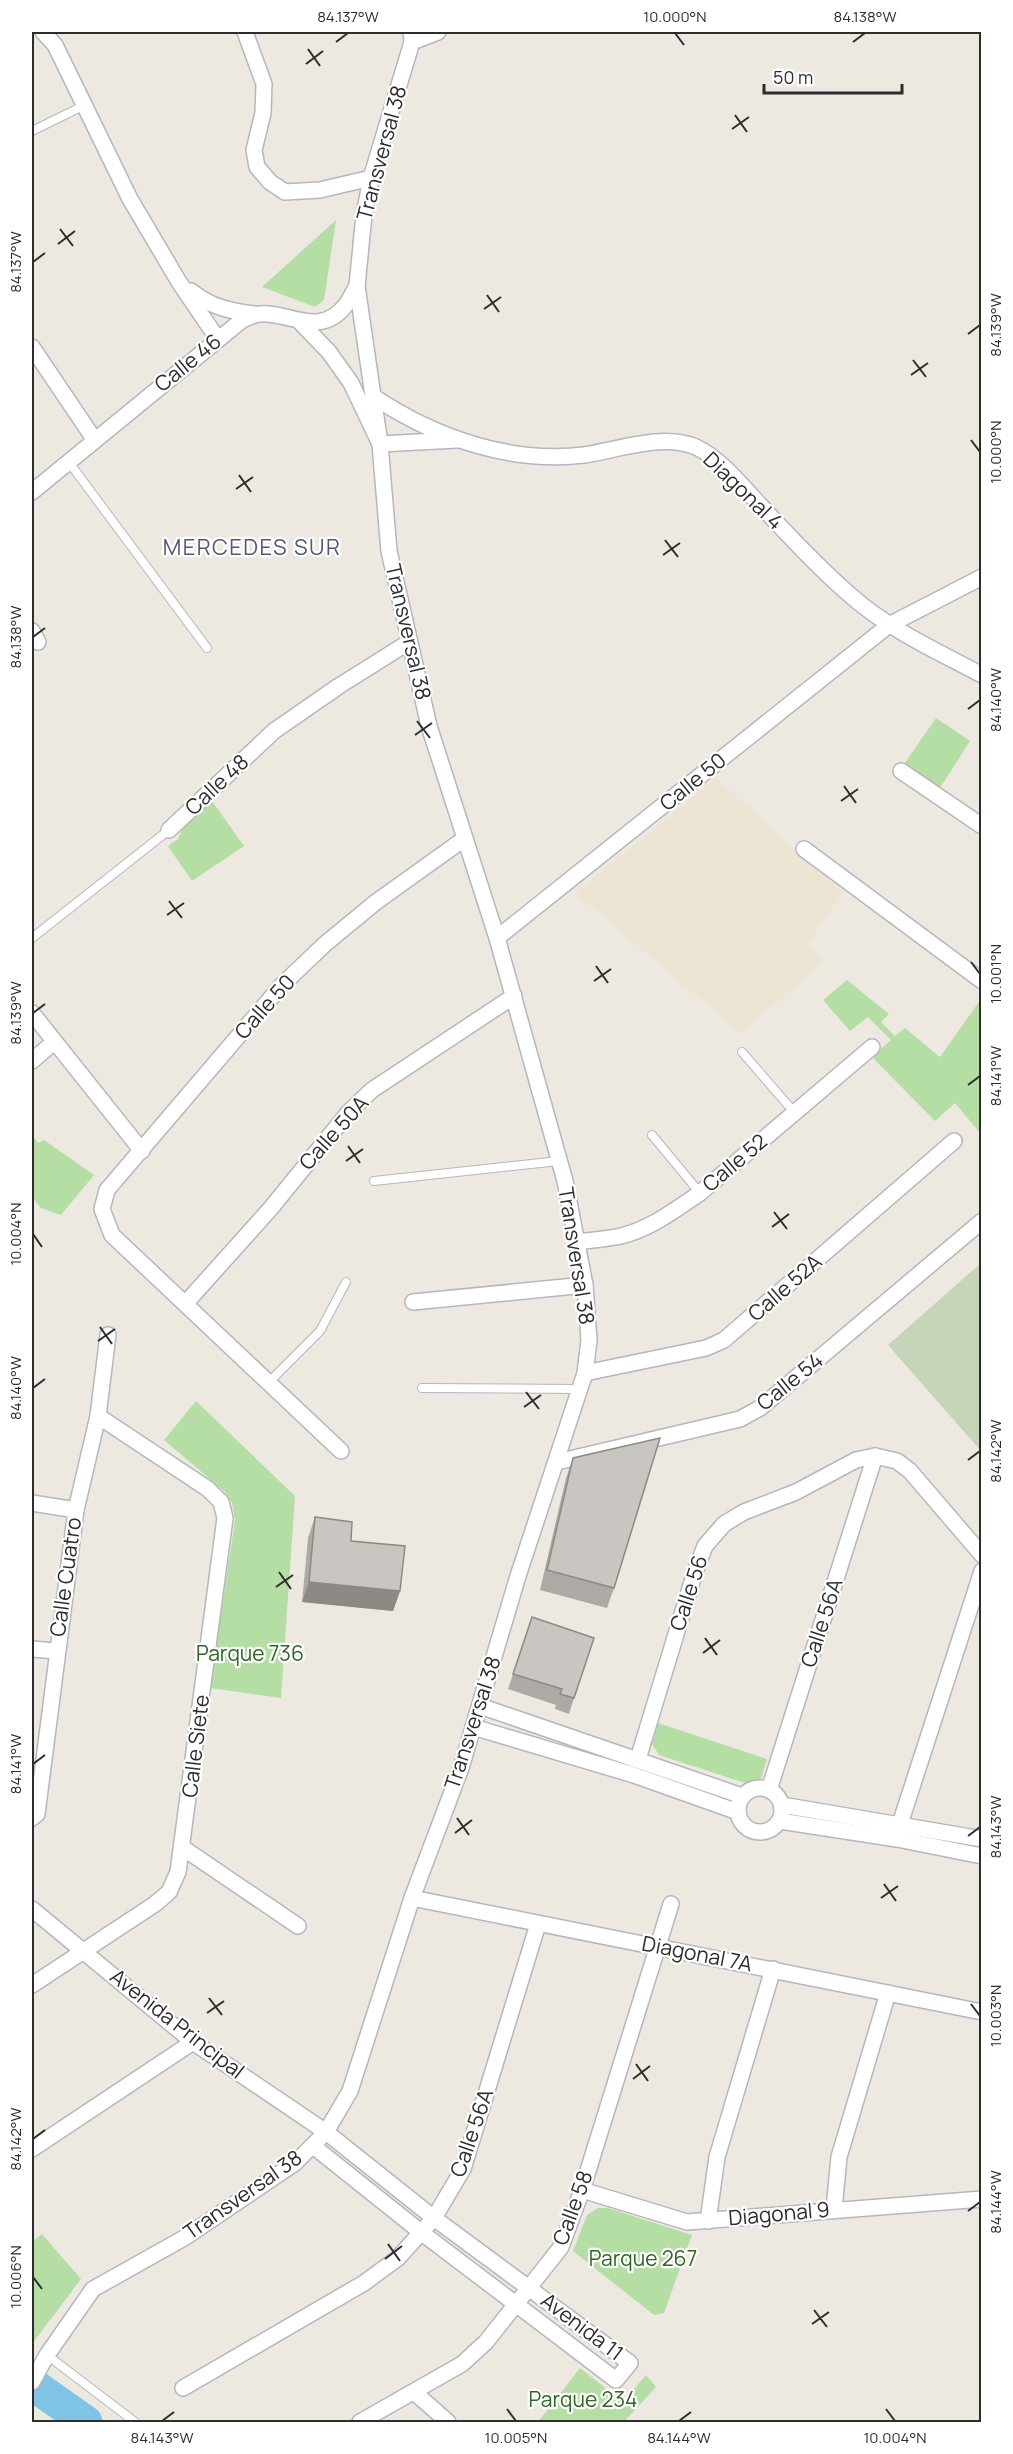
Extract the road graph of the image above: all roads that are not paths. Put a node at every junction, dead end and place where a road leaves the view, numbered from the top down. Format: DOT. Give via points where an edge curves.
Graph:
graph roads {
  1 [pos="43,32"];
  2 [pos="245,32"];
  3 [pos="438,32"];
  4 [pos="412,37"];
  5 [pos="86,105"];
  6 [pos="32,131"];
  7 [pos="371,178"];
  8 [pos="179,282"];
  9 [pos="357,286"];
  10 [pos="254,314"];
  11 [pos="300,322"];
  12 [pos="218,338"];
  13 [pos="32,347"];
  14 [pos="374,397"];
  15 [pos="94,439"];
  16 [pos="461,440"];
  17 [pos="380,444"];
  18 [pos="68,460"];
  19 [pos="32,492"];
  20 [pos="981,577"];
  21 [pos="889,625"];
  22 [pos="409,642"];
  23 [pos="207,648"];
  24 [pos="981,675"];
  25 [pos="901,771"];
  26 [pos="981,826"];
  27 [pos="169,830"];
  28 [pos="464,839"];
  29 [pos="804,849"];
  30 [pos="32,938"];
  31 [pos="497,938"];
  32 [pos="981,981"];
  33 [pos="514,996"];
  34 [pos="32,1013"];
  35 [pos="54,1042"];
  36 [pos="872,1047"];
  37 [pos="742,1052"];
  38 [pos="32,1061"];
  39 [pos="794,1112"];
  40 [pos="652,1135"];
  41 [pos="954,1141"];
  42 [pos="142,1151"];
  43 [pos="559,1161"];
  44 [pos="374,1181"];
  45 [pos="700,1193"];
  46 [pos="981,1221"];
  47 [pos="578,1242"];
  48 [pos="346,1282"];
  49 [pos="585,1285"];
  50 [pos="413,1302"];
  51 [pos="185,1304"];
  52 [pos="108,1335"];
  53 [pos="585,1373"];
  54 [pos="269,1382"];
  55 [pos="422,1388"];
  56 [pos="580,1389"];
  57 [pos="98,1416"];
  58 [pos="341,1451"];
  59 [pos="875,1456"];
  60 [pos="556,1462"];
  61 [pos="32,1503"];
  62 [pos="76,1510"];
  63 [pos="981,1555"];
  64 [pos="981,1571"];
  65 [pos="32,1649"];
  66 [pos="56,1651"];
  67 [pos="480,1706"];
  68 [pos="473,1727"];
  69 [pos="638,1759"];
  70 [pos="634,1775"];
  71 [pos="769,1790"];
  72 [pos="742,1796"];
  73 [pos="738,1812"];
  74 [pos="781,1813"];
  75 [pos="32,1818"];
  76 [pos="898,1831"];
  77 [pos="981,1839"];
  78 [pos="183,1848"];
  79 [pos="981,1856"];
  80 [pos="412,1898"];
  81 [pos="671,1904"];
  82 [pos="32,1910"];
  83 [pos="538,1924"];
  84 [pos="298,1926"];
  85 [pos="657,1945"];
  86 [pos="84,1950"];
  87 [pos="773,1970"];
  88 [pos="32,1985"];
  89 [pos="888,1993"];
  90 [pos="981,2012"];
  91 [pos="193,2042"];
  92 [pos="326,2132"];
  93 [pos="313,2146"];
  94 [pos="32,2149"];
  95 [pos="582,2190"];
  96 [pos="981,2199"];
  97 [pos="834,2209"];
  98 [pos="434,2218"];
  99 [pos="708,2221"];
  100 [pos="422,2233"];
  101 [pos="530,2287"];
  102 [pos="517,2305"];
  103 [pos="44,2360"];
  104 [pos="32,2382"];
  105 [pos="183,2388"];
  106 [pos="414,2392"];
  107 [pos="135,2422"];
  108 [pos="360,2422"];
  109 [pos="448,2422"];
  1 -- 5 [label="street" via="55,45"];
  2 -- 7 [label="street" via="264,84 263,114 254,150 257,167 285,192 320,190"];
  3 -- 4 [label="street"];
  4 -- 7 [label="street, Transversal 38"];
  5 -- 6 [label="lane"];
  5 -- 8 [label="street" via="130,199"];
  7 -- 9 [label="street, Transversal 38"];
  8 -- 10 [label="street" via="219,309"];
  8 -- 12 [label="street"];
  9 -- 11 [label="street" via="335,316"];
  9 -- 14 [label="street, Transversal 38"];
  10 -- 11 [label="street"];
  10 -- 12 [label="street, Calle 46"];
  11 -- 17 [label="street" via="351,382"];
  12 -- 15 [label="street, Calle 46"];
  13 -- 15 [label="street"];
  14 -- 16 [label="street, Diagonal 4" via="397,412"];
  14 -- 17 [label="street, Transversal 38"];
  15 -- 18 [label="street, Calle 46"];
  16 -- 17 [label="street, Diagonal 4"];
  16 -- 21 [label="street, Diagonal 4" via="518,455 551,457 659,442 696,447 726,469 815,563"];
  17 -- 22 [label="street, Transversal 38" via="389,551"];
  18 -- 19 [label="street, Calle 46"];
  18 -- 23 [label="lane"];
  20 -- 21 [label="street, Calle 50"];
  21 -- 24 [label="street, Diagonal 4"];
  21 -- 31 [label="street, Calle 50"];
  22 -- 27 [label="street, Calle 48" via="274,731"];
  22 -- 28 [label="street, Transversal 38" via="429,726"];
  25 -- 26 [label="street"];
  27 -- 30 [label="lane, Calle 48"];
  28 -- 31 [label="street, Transversal 38"];
  28 -- 42 [label="street, Calle 50" via="325,944 282,986"];
  29 -- 32 [label="street"];
  31 -- 33 [label="street, Transversal 38"];
  33 -- 43 [label="street, Transversal 38"];
  33 -- 51 [label="street, Calle 50A" via="372,1090"];
  34 -- 35 [label="street"];
  35 -- 38 [label="street"];
  35 -- 42 [label="street"];
  36 -- 39 [label="street, Calle 52"];
  37 -- 39 [label="lane"];
  39 -- 45 [label="street, Calle 52"];
  40 -- 45 [label="lane"];
  41 -- 53 [label="street, Calle 52A" via="724,1340 706,1348"];
  42 -- 51 [label="street, Calle 50" via="107,1190 102,1209 112,1235"];
  43 -- 44 [label="lane"];
  43 -- 47 [label="street, Transversal 38"];
  45 -- 47 [label="street, Calle 52" via="648,1227 621,1236"];
  46 -- 60 [label="street, Calle 54" via="760,1408 740,1419"];
  47 -- 49 [label="street, Transversal 38"];
  48 -- 54 [label="lane" via="320,1331"];
  49 -- 50 [label="street"];
  49 -- 53 [label="street, Transversal 38" via="589,1340"];
  51 -- 54 [label="street"];
  52 -- 57 [label="street, Calle Cuatro"];
  53 -- 56 [label="street, Transversal 38"];
  54 -- 58 [label="street"];
  55 -- 56 [label="lane"];
  56 -- 60 [label="street, Transversal 38"];
  57 -- 62 [label="street, Calle Cuatro"];
  57 -- 78 [label="street, Calle Siete" via="208,1489 221,1502 225,1518"];
  59 -- 63 [label="street" via="897,1461 910,1471"];
  59 -- 69 [label="street, Calle 56" via="856,1460 796,1492 744,1512 724,1524 705,1546"];
  59 -- 71 [label="street, Calle 56A"];
  60 -- 67 [label="street, Transversal 38"];
  61 -- 62 [label="street"];
  62 -- 66 [label="street, Calle Cuatro"];
  64 -- 76 [label="street"];
  65 -- 66 [label="street"];
  66 -- 75 [label="street, Calle Cuatro" via="37,1814"];
  67 -- 68 [label="street, Transversal 38"];
  67 -- 69 [label="street"];
  68 -- 70 [label="street"];
  68 -- 80 [label="street, Transversal 38"];
  69 -- 70 [label="lane"];
  69 -- 72 [label="street"];
  70 -- 73 [label="street"];
  71 -- 72 [label="street" via="757,1788"];
  71 -- 74 [label="street" via="777,1796"];
  72 -- 73 [label="street"];
  73 -- 74 [label="street" via="742,1824 765,1832"];
  74 -- 76 [label="street"];
  76 -- 77 [label="street"];
  76 -- 79 [label="street"];
  78 -- 84 [label="street"];
  78 -- 86 [label="street, Calle Siete" via="169,1892"];
  80 -- 83 [label="street, Diagonal 7A"];
  80 -- 92 [label="street, Transversal 38" via="358,2071"];
  81 -- 85 [label="street, Calle 58"];
  82 -- 86 [label="street, Avenida Principal"];
  83 -- 85 [label="street, Diagonal 7A"];
  83 -- 98 [label="street, Calle 56A" via="463,2169"];
  85 -- 87 [label="street, Diagonal 7A"];
  85 -- 95 [label="street, Calle 58"];
  86 -- 88 [label="street, Calle Siete"];
  86 -- 91 [label="street, Avenida Principal"];
  87 -- 89 [label="street, Diagonal 7A"];
  87 -- 99 [label="street" via="717,2157"];
  89 -- 90 [label="street, Diagonal 7A"];
  89 -- 97 [label="street" via="839,2157"];
  91 -- 92 [label="street, Avenida Principal"];
  91 -- 94 [label="street"];
  92 -- 93 [label="street, Transversal 38"];
  92 -- 98 [label="street, Avenida 11"];
  93 -- 100 [label="street, Avenida 11"];
  93 -- 103 [label="street, Transversal 38" via="295,2163 184,2238 93,2289"];
  95 -- 99 [label="street, Diagonal 9" via="687,2222"];
  95 -- 101 [label="street, Calle 58" via="561,2247"];
  96 -- 97 [label="street, Diagonal 9"];
  97 -- 99 [label="street, Diagonal 9"];
  98 -- 100 [label="street, Calle 56A"];
  98 -- 101 [label="street, Avenida 11"];
  100 -- 102 [label="street, Avenida 11"];
  100 -- 105 [label="street, Calle 56A" via="398,2258 364,2283"];
  101 -- 102 [label="street, Calle 58"];
  101 -- 102 [label="street, Avenida 11" via="630,2363 616,2380"];
  102 -- 106 [label="street, Calle 58" via="462,2364"];
  103 -- 104 [label="street, Transversal 38"];
  103 -- 107 [label="lane"];
  106 -- 108 [label="street, Calle 58"];
  106 -- 109 [label="street"];
}
